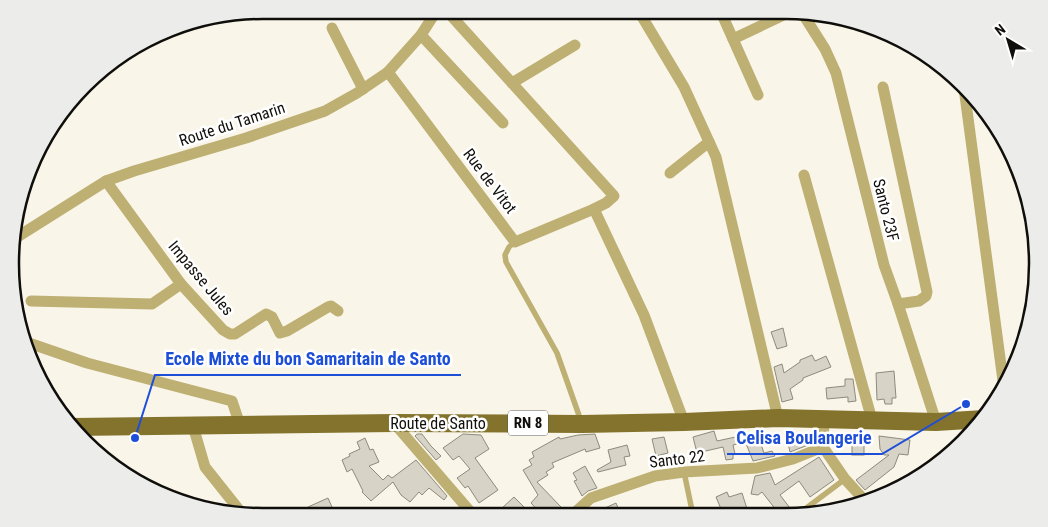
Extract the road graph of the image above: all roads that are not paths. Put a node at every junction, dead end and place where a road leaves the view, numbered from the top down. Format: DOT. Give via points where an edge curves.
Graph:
graph roads {
  1 [pos="431,19"];
  2 [pos="454,19"];
  3 [pos="643,19"];
  4 [pos="724,19"];
  5 [pos="774,19"];
  6 [pos="806,20"];
  7 [pos="332,28"];
  8 [pos="421,35"];
  9 [pos="733,39"];
  10 [pos="575,45"];
  11 [pos="388,72"];
  12 [pos="512,83"];
  13 [pos="883,87"];
  14 [pos="363,89"];
  15 [pos="758,94"];
  16 [pos="965,98"];
  17 [pos="503,123"];
  18 [pos="709,142"];
  19 [pos="670,174"];
  20 [pos="804,175"];
  21 [pos="106,181"];
  22 [pos="594,209"];
  23 [pos="21,235"];
  24 [pos="516,242"];
  25 [pos="181,284"];
  26 [pos="31,301"];
  27 [pos="898,304"];
  28 [pos="338,311"];
  29 [pos="33,344"];
  30 [pos="1002,375"];
  31 [pos="778,418"];
  32 [pos="824,418"];
  33 [pos="872,420"];
  34 [pos="973,420"];
  35 [pos="684,422"];
  36 [pos="936,422"];
  37 [pos="394,423"];
  38 [pos="582,424"];
  39 [pos="240,425"];
  40 [pos="80,426"];
  41 [pos="193,426"];
  42 [pos="824,446"];
  43 [pos="684,472"];
  44 [pos="845,479"];
  45 [pos="860,496"];
  46 [pos="237,507"];
  47 [pos="808,507"];
  48 [pos="467,508"];
  49 [pos="580,508"];
  50 [pos="692,508"];
  1 -- 8 [label="street, Route du Tamarin"];
  2 -- 12 [label="street"];
  3 -- 18 [label="street" via="684,88"];
  4 -- 9 [label="street"];
  5 -- 9 [label="street"];
  6 -- 27 [label="street, Santo 23F" via="836,73 884,266"];
  7 -- 14 [label="street"];
  8 -- 11 [label="street, Route du Tamarin"];
  8 -- 17 [label="street"];
  9 -- 15 [label="street"];
  10 -- 12 [label="street"];
  11 -- 14 [label="street, Route du Tamarin"];
  11 -- 24 [label="street, Rue de Vitot"];
  12 -- 22 [label="street" via="614,196"];
  13 -- 27 [label="street" via="927,292 919,301"];
  14 -- 21 [label="street, Route du Tamarin" via="325,111"];
  16 -- 30 [label="street"];
  18 -- 19 [label="street"];
  18 -- 31 [label="street" via="724,184"];
  20 -- 33 [label="street"];
  21 -- 23 [label="street, Route du Tamarin"];
  21 -- 25 [label="street, Impasse Jules"];
  22 -- 24 [label="street"];
  22 -- 35 [label="street" via="644,315"];
  24 -- 38 [label="lane" via="509,247 506,262 556,353"];
  25 -- 26 [label="street" via="152,304"];
  25 -- 28 [label="street, Impasse Jules" via="230,334 266,314 272,317 280,333 328,307"];
  27 -- 36 [label="street, Santo 23F"];
  29 -- 39 [label="street" via="87,363 232,400"];
  31 -- 32 [label="main road, Route de Santo / RN 8"];
  31 -- 35 [label="main road, Route de Santo / RN 8"];
  32 -- 33 [label="main road, Route de Santo / RN 8"];
  32 -- 42 [label="street"];
  33 -- 36 [label="main road, Route de Santo / RN 8"];
  34 -- 36 [label="main road, Route de Santo / RN 8"];
  35 -- 38 [label="main road, Route de Santo / RN 8"];
  37 -- 38 [label="main road, Route de Santo / RN 8"];
  37 -- 39 [label="main road, Route de Santo / RN 8"];
  37 -- 48 [label="street"];
  39 -- 41 [label="main road, Route de Santo / RN 8"];
  40 -- 41 [label="main road, Route de Santo / RN 8"];
  41 -- 46 [label="street" via="205,467"];
  42 -- 43 [label="street, Santo 22" via="757,468"];
  42 -- 44 [label="street"];
  43 -- 49 [label="street, Santo 22" via="655,476 592,498"];
  43 -- 50 [label="lane"];
  44 -- 45 [label="street"];
  44 -- 47 [label="lane"];
}
